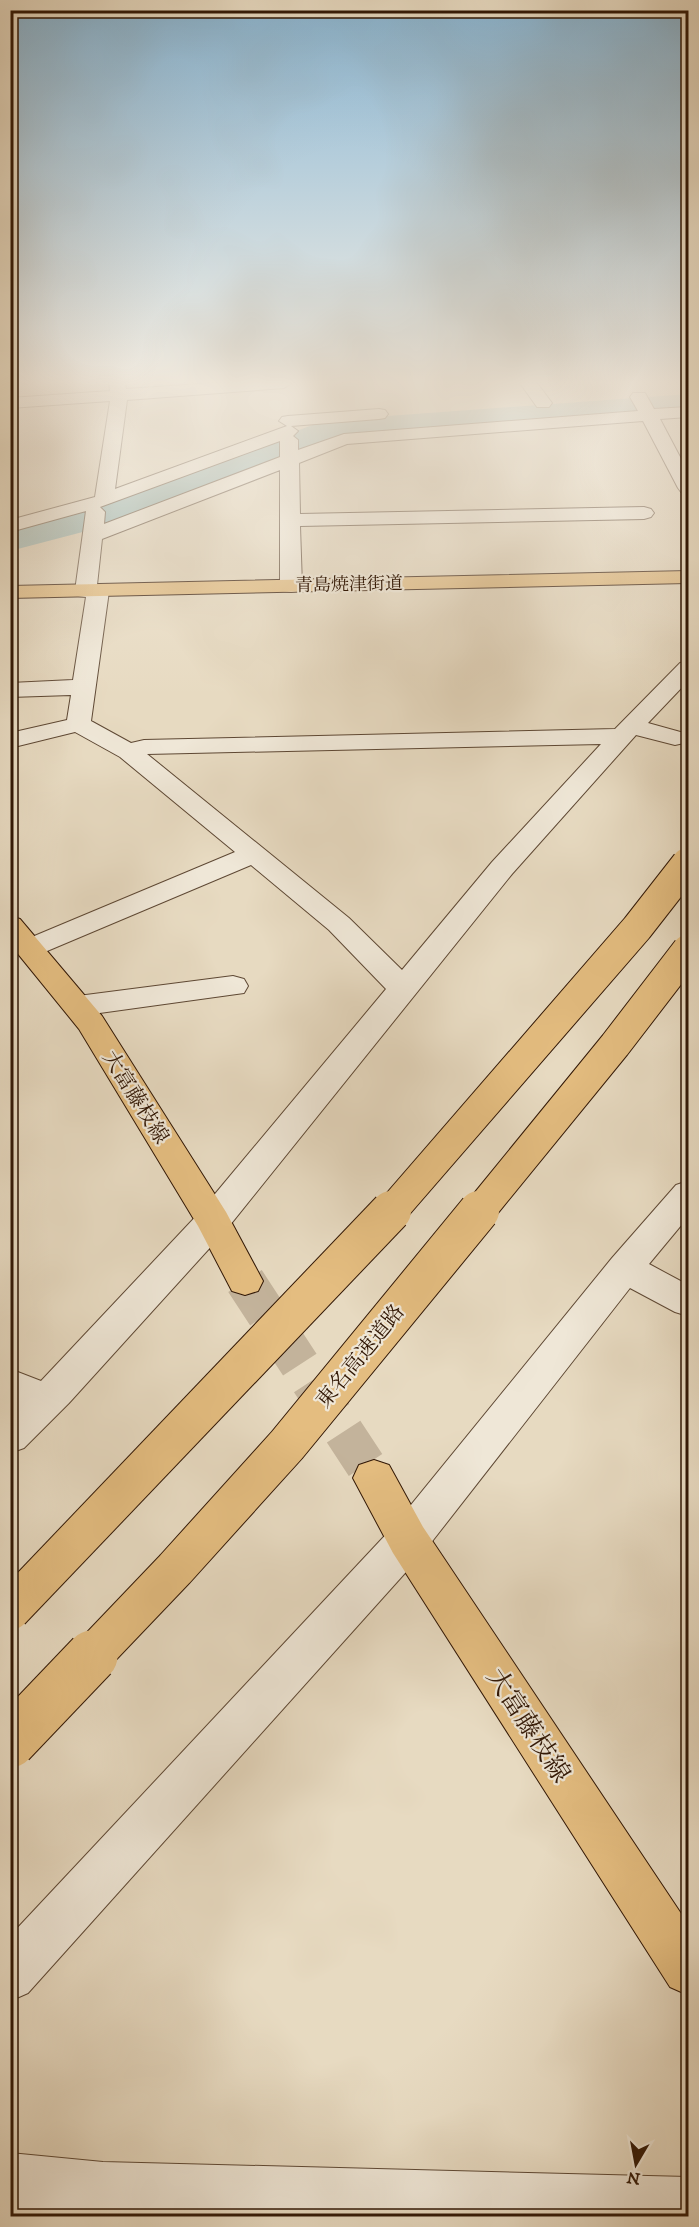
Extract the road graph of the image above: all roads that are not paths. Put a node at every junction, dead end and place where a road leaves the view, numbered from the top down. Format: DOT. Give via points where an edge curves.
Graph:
graph roads {
  1 [pos="102,487"];
  2 [pos="140,487"];
  3 [pos="217,487"];
  4 [pos="289,487"];
  5 [pos="99,504"];
  6 [pos="644,513"];
  7 [pos="289,520"];
  8 [pos="10,526"];
  9 [pos="93,532"];
  10 [pos="688,577"];
  11 [pos="291,586"];
  12 [pos="92,591"];
  13 [pos="10,592"];
  14 [pos="688,668"];
  15 [pos="84,687"];
  16 [pos="10,690"];
  17 [pos="78,724"];
  18 [pos="626,731"];
  19 [pos="675,738"];
  20 [pos="10,741"];
  21 [pos="129,752"];
  22 [pos="254,854"];
  23 [pos="688,863"];
  24 [pos="20,936"];
  25 [pos="688,950"];
  26 [pos="233,986"];
  27 [pos="404,989"];
  28 [pos="78,1006"];
  29 [pos="688,1194"];
  30 [pos="213,1221"];
  31 [pos="625,1268"];
  32 [pos="245,1281"];
  33 [pos="688,1302"];
  34 [pos="10,1385"];
  35 [pos="44,1402"];
  36 [pos="10,1436"];
  37 [pos="375,1478"];
  38 [pos="408,1540"];
  39 [pos="10,1610"];
  40 [pos="10,1742"];
  41 [pos="688,1969"];
  42 [pos="10,1975"];
  43 [pos="10,2181"];
  44 [pos="101,2204"];
  45 [pos="688,2206"];
  1 -- 5 [label="street"];
  2 -- 5 [label="street"];
  3 -- 9 [label="street"];
  4 -- 7 [label="street"];
  5 -- 8 [label="street"];
  5 -- 9 [label="street"];
  6 -- 7 [label="street"];
  7 -- 11 [label="street"];
  9 -- 12 [label="street"];
  10 -- 11 [label="main road, 青島焼津街道"];
  11 -- 12 [label="main road, 青島焼津街道"];
  12 -- 13 [label="main road, 青島焼津街道"];
  12 -- 15 [label="street"];
  14 -- 18 [label="street"];
  15 -- 16 [label="street"];
  15 -- 17 [label="street"];
  17 -- 20 [label="street"];
  17 -- 21 [label="street"];
  18 -- 19 [label="street"];
  18 -- 21 [label="street" via="144,747"];
  18 -- 27 [label="street" via="502,868"];
  21 -- 22 [label="street"];
  22 -- 24 [label="street"];
  22 -- 27 [label="street" via="339,924"];
  23 -- 39 [label="main road, bridge" via="637,928 367,1239"];
  24 -- 28 [label="main road, 大富藤枝線"];
  25 -- 40 [label="main road, 東名高速道路, bridge" via="615,1045 287,1445"];
  26 -- 28 [label="street"];
  27 -- 30 [label="street"];
  28 -- 30 [label="main road, 大富藤枝線"];
  29 -- 31 [label="street"];
  30 -- 32 [label="main road, 大富藤枝線"];
  30 -- 35 [label="street"];
  31 -- 33 [label="street"];
  31 -- 38 [label="street"];
  34 -- 35 [label="street"];
  35 -- 36 [label="street"];
  37 -- 38 [label="main road, 大富藤枝線"];
  38 -- 41 [label="main road, 大富藤枝線"];
  38 -- 42 [label="street"];
  43 -- 44 [label="street"];
  44 -- 45 [label="street"];
}
